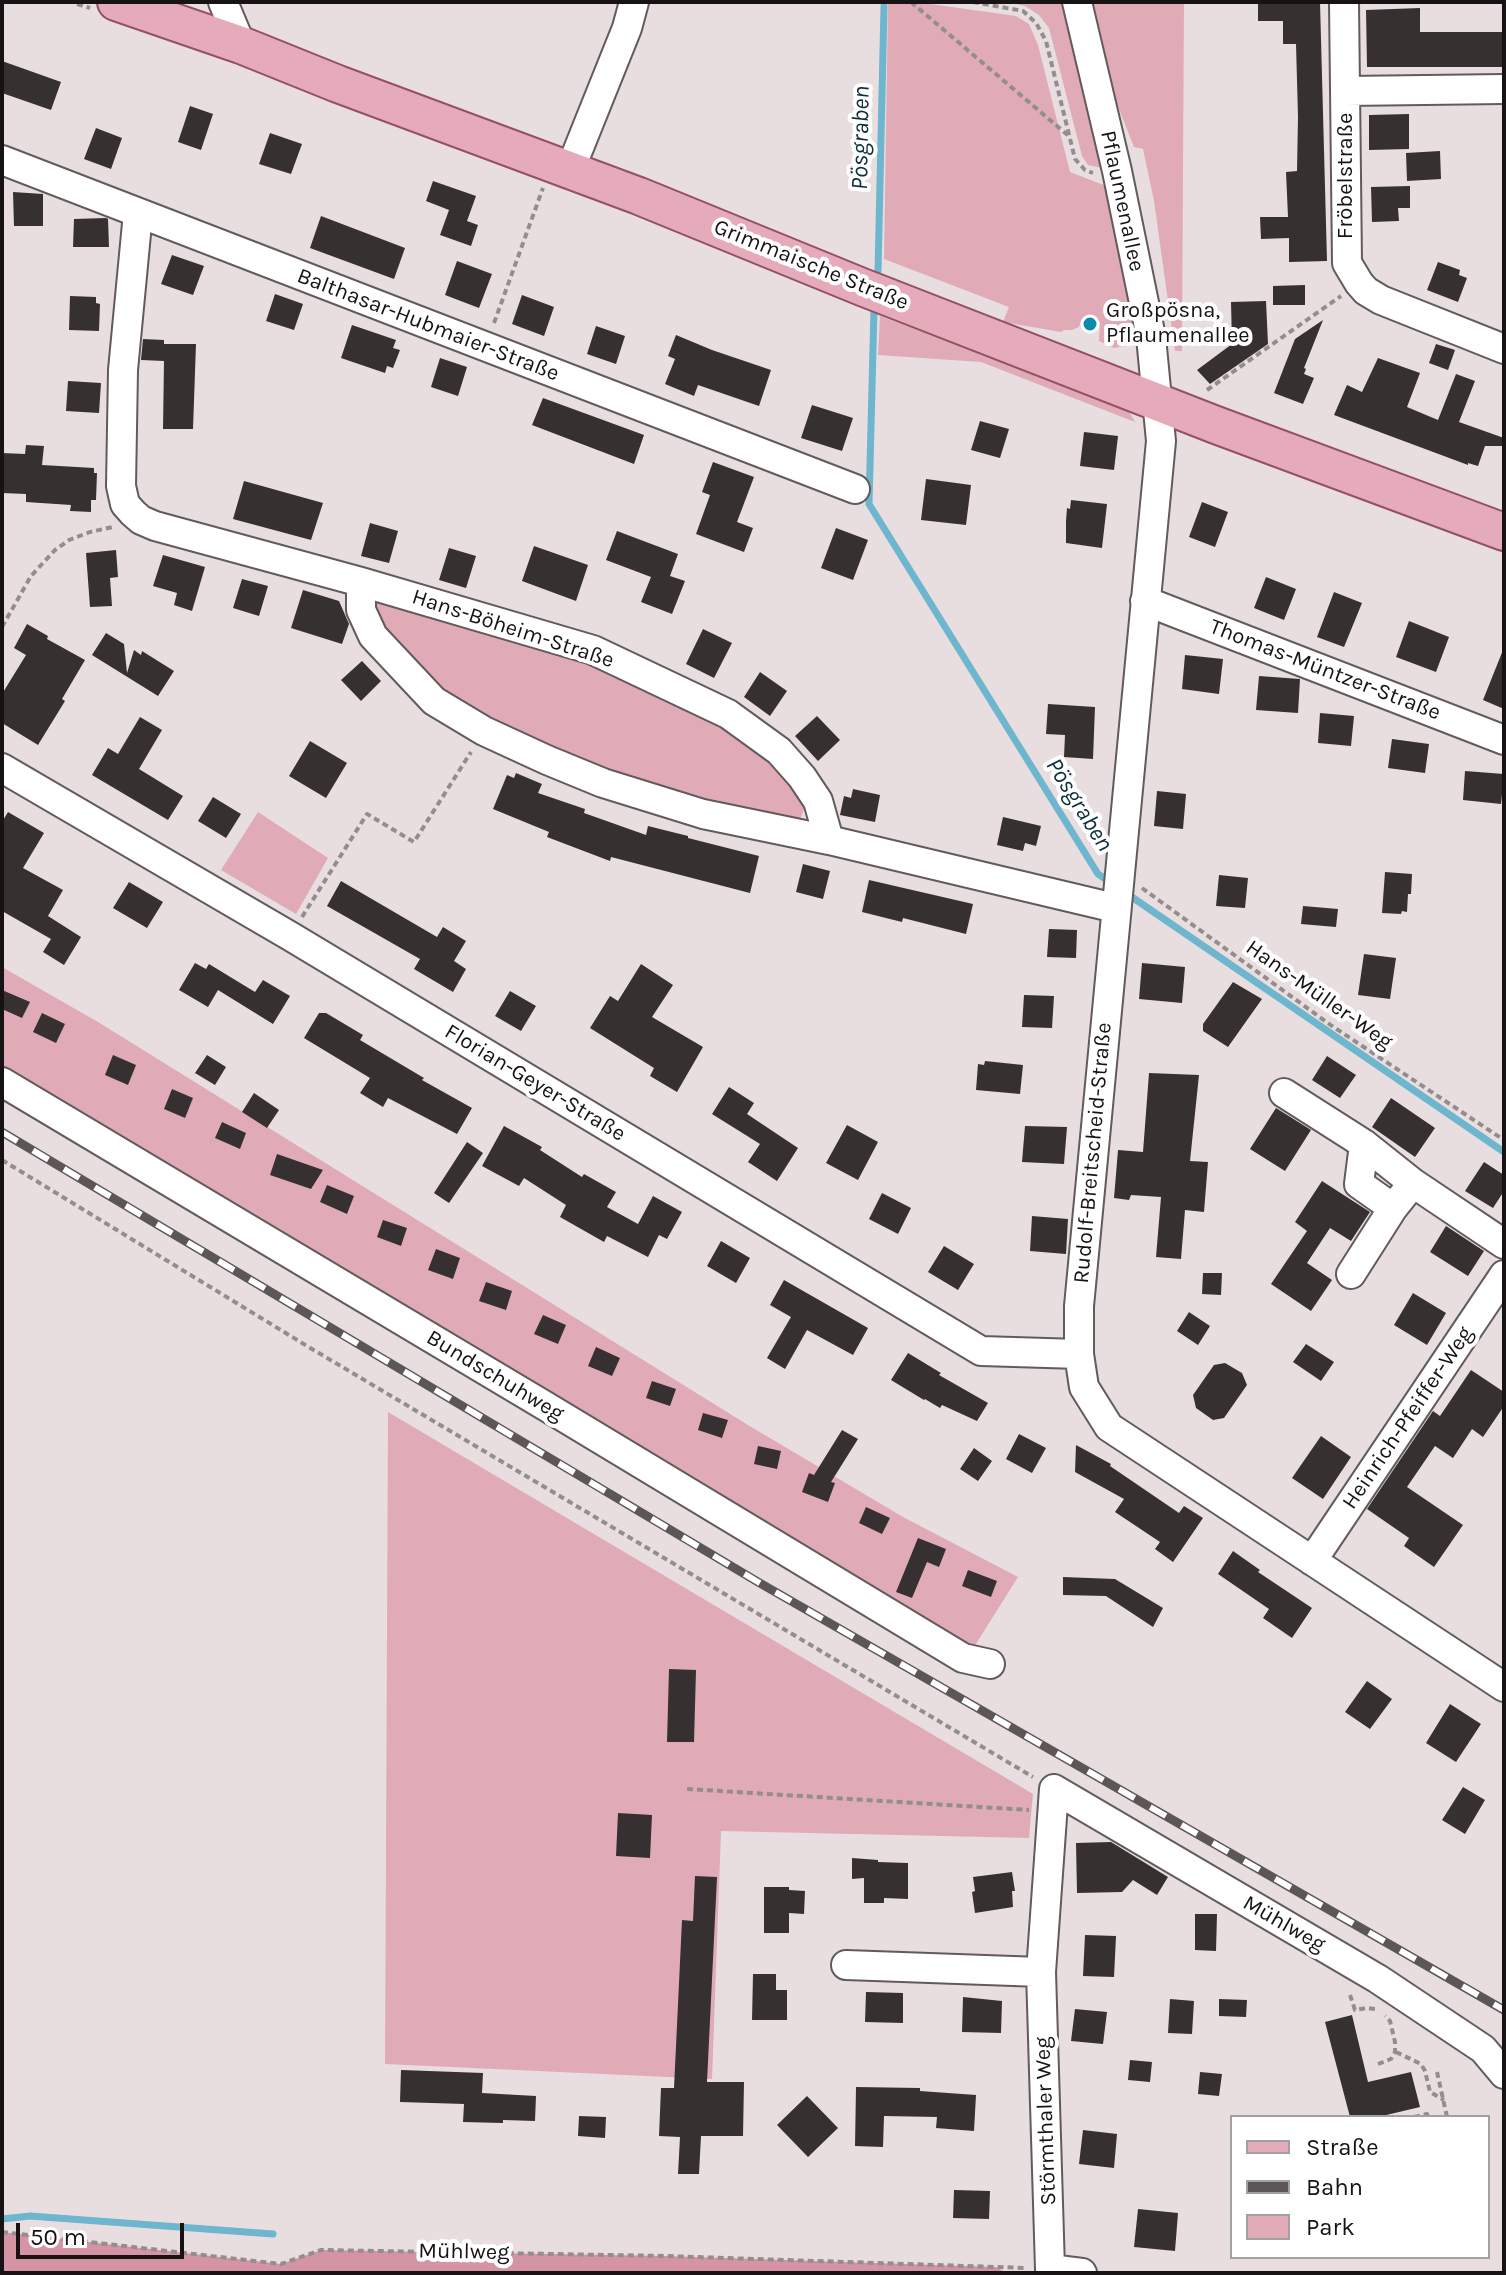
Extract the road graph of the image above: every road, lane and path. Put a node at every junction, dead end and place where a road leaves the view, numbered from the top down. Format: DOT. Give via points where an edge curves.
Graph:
graph roads {
  1 [pos="223,2"];
  2 [pos="634,2"];
  3 [pos="911,2"];
  4 [pos="973,2"];
  5 [pos="1077,2"];
  6 [pos="1344,2"];
  7 [pos="137,6"];
  8 [pos="241,45"];
  9 [pos="1504,89"];
  10 [pos="1346,91"];
  11 [pos="1070,137"];
  12 [pos="2,160"];
  13 [pos="1095,173"];
  14 [pos="557,177"];
  15 [pos="138,213"];
  16 [pos="1359,283"];
  17 [pos="486,348"];
  18 [pos="1504,349"];
  19 [pos="1202,394"];
  20 [pos="1158,401"];
  21 [pos="855,489"];
  22 [pos="133,513"];
  23 [pos="1504,532"];
  24 [pos="361,582"];
  25 [pos="1145,601"];
  26 [pos="2,627"];
  27 [pos="484,731"];
  28 [pos="1504,740"];
  29 [pos="2,768"];
  30 [pos="829,840"];
  31 [pos="1118,888"];
  32 [pos="290,936"];
  33 [pos="2,1082"];
  34 [pos="1284,1093"];
  35 [pos="1504,1140"];
  36 [pos="1364,1144"];
  37 [pos="2,1160"];
  38 [pos="1413,1183"];
  39 [pos="1393,1208"];
  40 [pos="1504,1244"];
  41 [pos="1351,1274"];
  42 [pos="1504,1275"];
  43 [pos="1079,1354"];
  44 [pos="1312,1561"];
  45 [pos="990,1664"];
  46 [pos="1504,1687"];
  47 [pos="687,1789"];
  48 [pos="1053,1801"];
  49 [pos="846,1965"];
  50 [pos="1041,1972"];
  51 [pos="1350,1995"];
  52 [pos="1395,2052"];
  53 [pos="1378,2064"];
  54 [pos="1437,2072"];
  55 [pos="1504,2074"];
  56 [pos="1444,2100"];
  57 [pos="1447,2115"];
  58 [pos="2,2232"];
  59 [pos="1050,2269"];
  60 [pos="1082,2273"];
  1 -- 8 [label="street"];
  2 -- 14 [label="street" via="593,108"];
  3 -- 11 [label="path"];
  4 -- 11 [label="path" via="1023,11 1036,23 1046,41"];
  5 -- 20 [label="street, Pflaumenallee" via="1145,307"];
  6 -- 10 [label="street, Fröbelstraße"];
  7 -- 8 [label="main road, Grimmaische Straße"];
  8 -- 14 [label="main road, Grimmaische Straße"];
  9 -- 10 [label="street"];
  10 -- 16 [label="street, Fröbelstraße" via="1345,245 1347,263"];
  11 -- 13 [label="path" via="1075,159"];
  12 -- 15 [label="street, Balthasar-Hubmaier-Straße"];
  14 -- 17 [label="path"];
  14 -- 20 [label="main road, Grimmaische Straße" via="639,196"];
  15 -- 17 [label="street, Balthasar-Hubmaier-Straße"];
  15 -- 22 [label="street" via="123,370 121,486"];
  16 -- 18 [label="street" via="1381,300"];
  16 -- 19 [label="path"];
  17 -- 21 [label="street, Balthasar-Hubmaier-Straße"];
  20 -- 23 [label="main road, Grimmaische Straße"];
  20 -- 25 [label="street, Rudolf-Breitscheid-Straße" via="1161,441"];
  22 -- 24 [label="street, Hans-Böheim-Straße" via="155,526"];
  22 -- 26 [label="path" via="115,526 69,540 55,550 31,576"];
  24 -- 27 [label="street" via="361,610 373,636 434,701"];
  24 -- 30 [label="street, Hans-Böheim-Straße" via="593,650 728,714 779,751 802,777 818,801"];
  25 -- 28 [label="street, Thomas-Müntzer-Straße"];
  25 -- 31 [label="street, Rudolf-Breitscheid-Straße"];
  27 -- 30 [label="street" via="617,787 703,814"];
  27 -- 32 [label="path" via="414,842 367,814"];
  29 -- 32 [label="street, Florian-Geyer-Straße"];
  30 -- 31 [label="street"];
  31 -- 35 [label="path, Hans-Müller-Weg"];
  31 -- 43 [label="street, Rudolf-Breitscheid-Straße" via="1079,1306"];
  32 -- 43 [label="street, Florian-Geyer-Straße" via="981,1351"];
  33 -- 45 [label="street, Bundschuhweg" via="963,1658"];
  34 -- 36 [label="street"];
  36 -- 38 [label="street"];
  36 -- 39 [label="street" via="1359,1184"];
  37 -- 48 [label="path"];
  38 -- 39 [label="street"];
  38 -- 40 [label="street"];
  39 -- 41 [label="street"];
  42 -- 44 [label="street, Heinrich-Pfeiffer-Weg"];
  43 -- 44 [label="street, Rudolf-Breitscheid-Straße" via="1084,1387 1109,1427"];
  44 -- 46 [label="street, Rudolf-Breitscheid-Straße"];
  47 -- 48 [label="path"];
  48 -- 50 [label="street, Störmthaler Weg"];
  48 -- 55 [label="street, Mühlweg" via="1378,1979 1483,2049"];
  49 -- 50 [label="street"];
  50 -- 59 [label="street, Störmthaler Weg"];
  51 -- 52 [label="path" via="1355,2010 1379,2009 1390,2021"];
  52 -- 53 [label="path"];
  52 -- 56 [label="path" via="1421,2064 1430,2092"];
  54 -- 56 [label="path"];
  56 -- 57 [label="path"];
  58 -- 59 [label="path, Mühlweg" via="281,2264 321,2250"];
  59 -- 60 [label="street"];
}
